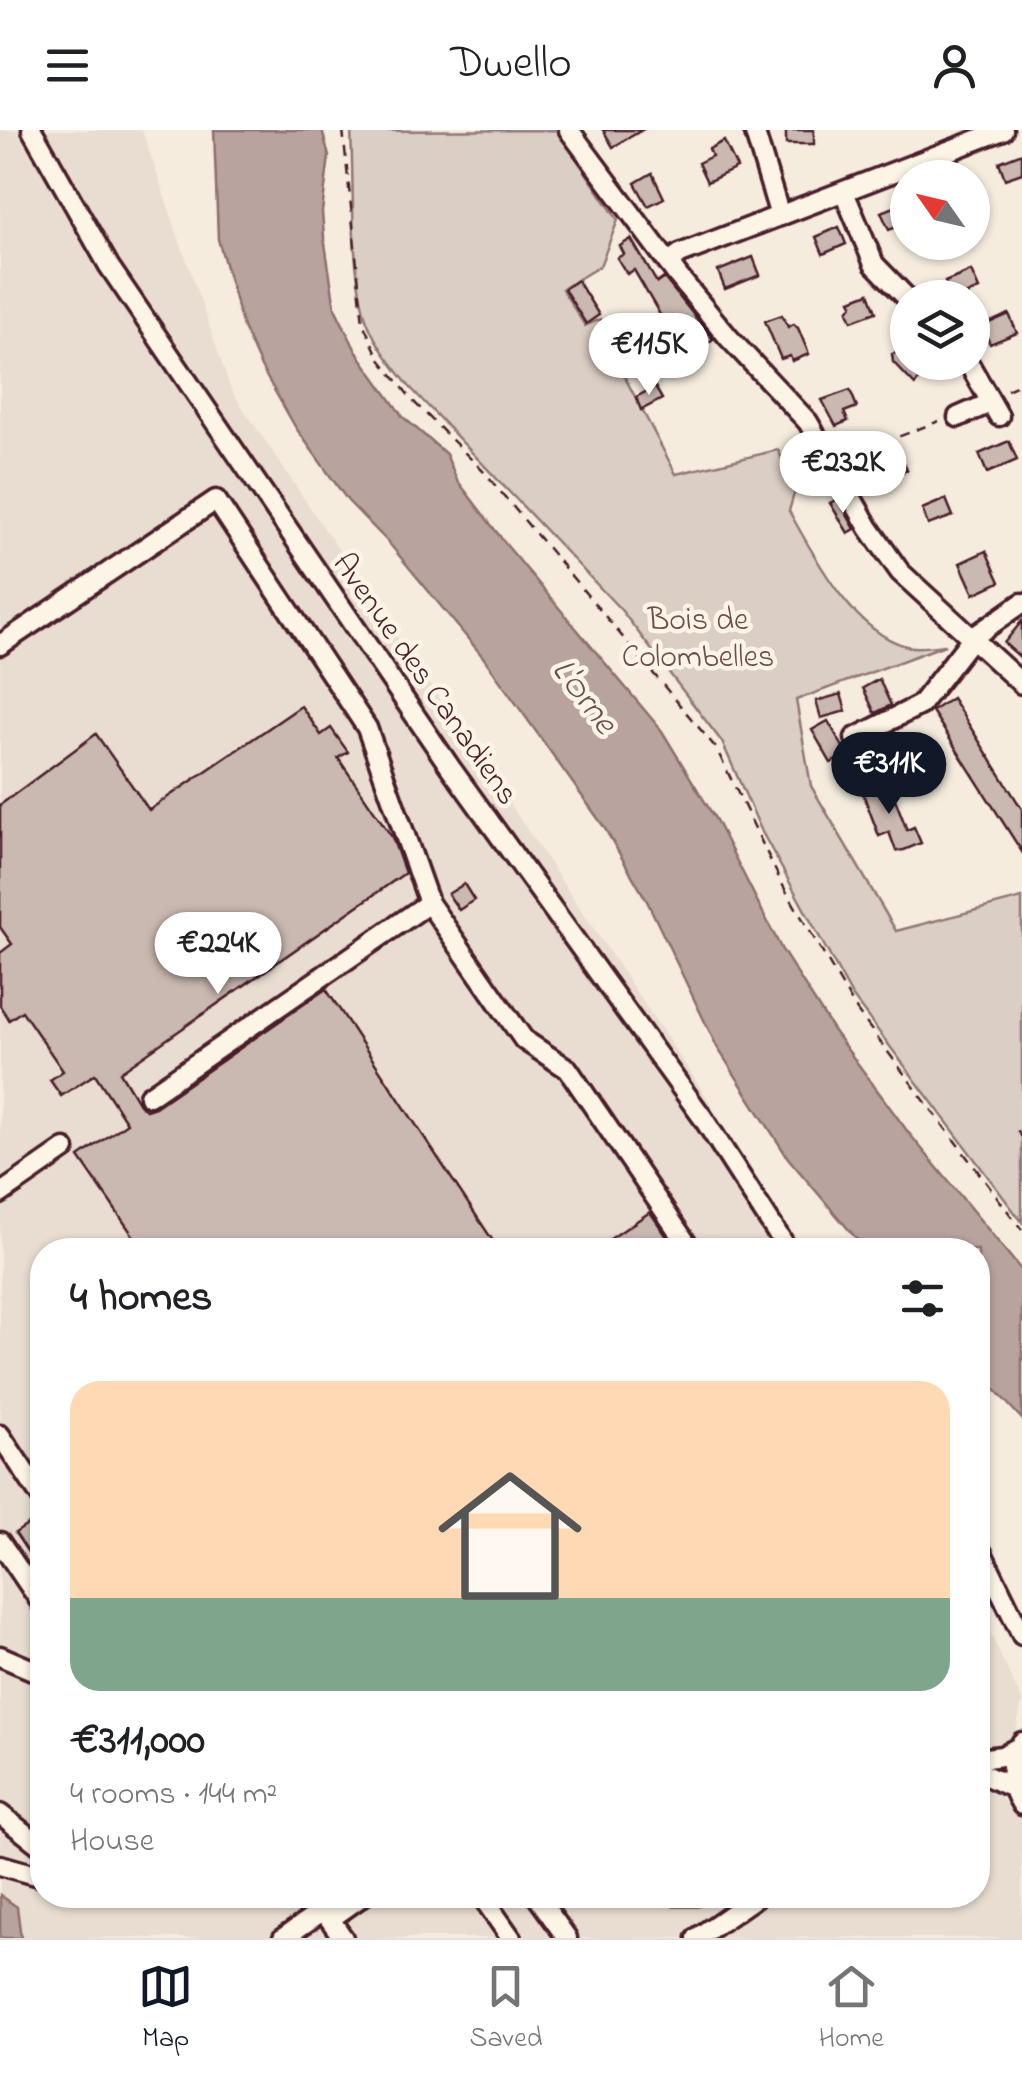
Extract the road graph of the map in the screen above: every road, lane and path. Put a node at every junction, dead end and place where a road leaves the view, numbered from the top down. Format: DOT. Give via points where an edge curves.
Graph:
graph roads {
  1 [pos="32,130"];
  2 [pos="342,130"];
  3 [pos="569,130"];
  4 [pos="754,130"];
  5 [pos="1003,130"];
  6 [pos="844,192"];
  7 [pos="780,216"];
  8 [pos="668,263"];
  9 [pos="890,280"];
  10 [pos="978,380"];
  11 [pos="949,419"];
  12 [pos="854,454"];
  13 [pos="1022,603"];
  14 [pos="972,638"];
  15 [pos="0,645"];
  16 [pos="1022,684"];
  17 [pos="855,738"];
  18 [pos="429,903"];
  19 [pos="149,1096"];
  20 [pos="1017,1131"];
  21 [pos="1022,1137"];
  22 [pos="65,1150"];
  23 [pos="0,1194"];
  24 [pos="1022,1230"];
  25 [pos="683,1238"];
  26 [pos="780,1238"];
  27 [pos="0,1435"];
  28 [pos="30,1480"];
  29 [pos="0,1542"];
  30 [pos="990,1570"];
  31 [pos="30,1586"];
  32 [pos="1021,1636"];
  33 [pos="0,1656"];
  34 [pos="30,1669"];
  35 [pos="1020,1744"];
  36 [pos="990,1758"];
  37 [pos="990,1779"];
  38 [pos="1017,1796"];
  39 [pos="0,1814"];
  40 [pos="30,1838"];
  41 [pos="0,1865"];
  42 [pos="30,1874"];
  43 [pos="316,1908"];
  44 [pos="324,1908"];
  45 [pos="490,1908"];
  46 [pos="545,1908"];
  47 [pos="740,1908"];
  48 [pos="282,1938"];
  49 [pos="343,1938"];
  50 [pos="511,1938"];
  51 [pos="567,1938"];
  52 [pos="697,1938"];
  1 -- 26 [label="street, Avenue des Canadiens" via="109,266"];
  2 -- 24 [label="path" via="363,323 379,358 716,748 782,884 856,1010"];
  3 -- 8 [label="street"];
  4 -- 7 [label="street"];
  5 -- 6 [label="street"];
  6 -- 7 [label="street"];
  6 -- 9 [label="street" via="874,264"];
  7 -- 8 [label="street"];
  8 -- 14 [label="street" via="808,422 900,572"];
  10 -- 11 [label="street" via="994,409"];
  11 -- 12 [label="path"];
  13 -- 14 [label="street"];
  14 -- 16 [label="street"];
  14 -- 17 [label="street" via="920,705"];
  15 -- 18 [label="street" via="216,500 367,728"];
  18 -- 19 [label="street"];
  18 -- 25 [label="street" via="524,1040 568,1069"];
  20 -- 21 [label="path"];
  22 -- 23 [label="street"];
  27 -- 28 [label="street"];
  29 -- 31 [label="street"];
  30 -- 32 [label="street"];
  33 -- 34 [label="street"];
  35 -- 36 [label="street"];
  35 -- 38 [label="street" via="1013,1760"];
  37 -- 38 [label="street"];
  39 -- 40 [label="street"];
  41 -- 42 [label="street"];
  43 -- 48 [label="street"];
  44 -- 49 [label="street"];
  45 -- 50 [label="street"];
  46 -- 51 [label="street"];
  47 -- 52 [label="street"];
}
